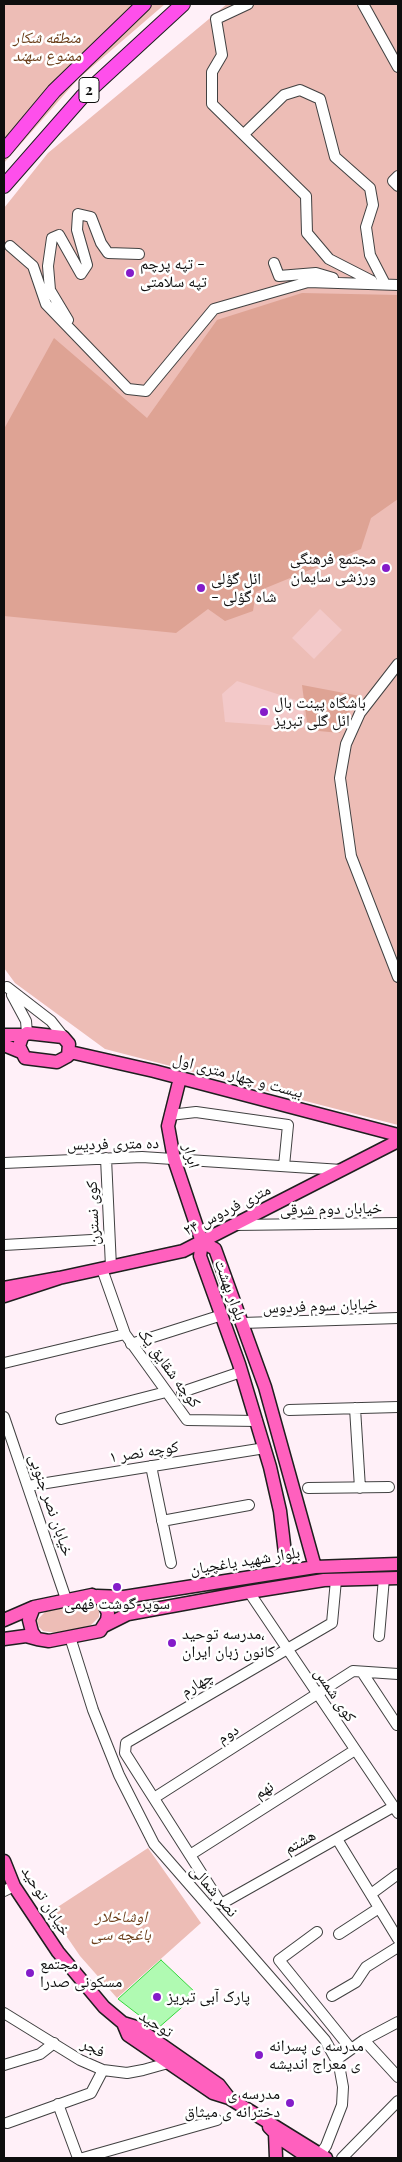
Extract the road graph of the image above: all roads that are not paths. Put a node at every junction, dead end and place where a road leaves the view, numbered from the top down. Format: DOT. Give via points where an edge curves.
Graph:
graph roads {
  1 [pos="144,4"];
  2 [pos="183,4"];
  3 [pos="248,4"];
  4 [pos="363,4"];
  5 [pos="398,67"];
  6 [pos="244,134"];
  7 [pos="4,150"];
  8 [pos="398,176"];
  9 [pos="4,186"];
  10 [pos="398,186"];
  11 [pos="10,246"];
  12 [pos="139,254"];
  13 [pos="274,263"];
  14 [pos="354,283"];
  15 [pos="385,284"];
  16 [pos="398,285"];
  17 [pos="75,332"];
  18 [pos="398,664"];
  19 [pos="398,977"];
  20 [pos="5,985"];
  21 [pos="4,1034"];
  22 [pos="25,1034"];
  23 [pos="4,1045"];
  24 [pos="68,1046"];
  25 [pos="21,1052"];
  26 [pos="180,1078"];
  27 [pos="170,1115"];
  28 [pos="398,1135"];
  29 [pos="398,1142"];
  30 [pos="106,1158"];
  31 [pos="174,1159"];
  32 [pos="4,1163"];
  33 [pos="284,1166"];
  34 [pos="343,1170"];
  35 [pos="398,1223"];
  36 [pos="234,1225"];
  37 [pos="109,1239"];
  38 [pos="202,1242"];
  39 [pos="4,1244"];
  40 [pos="106,1268"];
  41 [pos="59,1278"];
  42 [pos="4,1288"];
  43 [pos="4,1296"];
  44 [pos="222,1315"];
  45 [pos="398,1318"];
  46 [pos="242,1323"];
  47 [pos="125,1334"];
  48 [pos="131,1344"];
  49 [pos="4,1363"];
  50 [pos="241,1372"];
  51 [pos="166,1392"];
  52 [pos="182,1392"];
  53 [pos="398,1407"];
  54 [pos="356,1408"];
  55 [pos="289,1410"];
  56 [pos="4,1417"];
  57 [pos="61,1419"];
  58 [pos="257,1421"];
  59 [pos="265,1448"];
  60 [pos="151,1466"];
  61 [pos="28,1486"];
  62 [pos="389,1487"];
  63 [pos="308,1488"];
  64 [pos="360,1488"];
  65 [pos="249,1505"];
  66 [pos="162,1521"];
  67 [pos="310,1548"];
  68 [pos="286,1555"];
  69 [pos="171,1563"];
  70 [pos="398,1564"];
  71 [pos="315,1567"];
  72 [pos="287,1570"];
  73 [pos="384,1578"];
  74 [pos="398,1578"];
  75 [pos="336,1580"];
  76 [pos="249,1592"];
  77 [pos="97,1596"];
  78 [pos="66,1599"];
  79 [pos="34,1608"];
  80 [pos="4,1620"];
  81 [pos="104,1626"];
  82 [pos="379,1636"];
  83 [pos="70,1638"];
  84 [pos="4,1639"];
  85 [pos="37,1639"];
  86 [pos="287,1650"];
  87 [pos="362,1672"];
  88 [pos="398,1674"];
  89 [pos="318,1696"];
  90 [pos="397,1725"];
  91 [pos="354,1750"];
  92 [pos="154,1798"];
  93 [pos="395,1805"];
  94 [pos="337,1839"];
  95 [pos="190,1855"];
  96 [pos="4,1861"];
  97 [pos="398,1874"];
  98 [pos="9,1889"];
  99 [pos="371,1894"];
  100 [pos="379,1908"];
  101 [pos="317,1932"];
  102 [pos="339,1934"];
  103 [pos="398,1939"];
  104 [pos="398,1947"];
  105 [pos="332,1996"];
  106 [pos="4,2012"];
  107 [pos="398,2022"];
  108 [pos="122,2023"];
  109 [pos="364,2040"];
  110 [pos="54,2043"];
  111 [pos="351,2050"];
  112 [pos="171,2059"];
  113 [pos="336,2060"];
  114 [pos="4,2066"];
  115 [pos="103,2070"];
  116 [pos="398,2078"];
  117 [pos="398,2101"];
  118 [pos="58,2104"];
  119 [pos="217,2120"];
  120 [pos="264,2121"];
  121 [pos="7,2123"];
  122 [pos="275,2133"];
  123 [pos="315,2155"];
  124 [pos="78,2158"];
  125 [pos="83,2158"];
  126 [pos="276,2158"];
  127 [pos="342,2158"];
  1 -- 7 [label="highway, 2" via="54,91"];
  2 -- 9 [label="highway, 2" via="82,97"];
  3 -- 6 [label="street" via="216,19 222,55 212,72 212,104"];
  4 -- 5 [label="street"];
  6 -- 15 [label="street" via="306,196 307,233 329,259 363,278"];
  6 -- 15 [label="street" via="284,94 300,90 320,99 335,157 370,188 373,205 366,227 370,256"];
  8 -- 10 [label="street" via="393,181"];
  11 -- 17 [label="street" via="33,266 46,304"];
  12 -- 17 [label="street" via="108,252 91,217 78,214 77,230 87,265 82,274 60,235 52,238 48,266 50,290"];
  13 -- 14 [label="street" via="279,276 316,274"];
  14 -- 15 [label="street"];
  14 -- 17 [label="street" via="308,282 214,309 146,392 128,389"];
  15 -- 16 [label="street"];
  18 -- 19 [label="street" via="360,713 346,744 340,778 351,856"];
  20 -- 22 [label="street" via="21,1008 26,1021"];
  20 -- 24 [label="street" via="51,1022"];
  21 -- 22 [label="main road, بیست و چهار متری اول"];
  22 -- 24 [label="main road, بیست و چهار متری اول" via="58,1036"];
  22 -- 25 [label="main road" via="18,1046"];
  23 -- 25 [label="main road"];
  24 -- 25 [label="main road" via="66,1059 57,1062 30,1059"];
  24 -- 26 [label="main road, بیست و چهار متری اول"];
  26 -- 27 [label="main road, ابرار"];
  26 -- 28 [label="main road, بیست و چهار متری اول"];
  27 -- 31 [label="main road, ابرار" via="168,1126"];
  27 -- 33 [label="street" via="196,1112 288,1124"];
  29 -- 34 [label="main road, ۲۴ متری فردوس"];
  30 -- 31 [label="street, ده متری فردیس"];
  30 -- 32 [label="street, ده متری فردیس"];
  30 -- 37 [label="street, کوی نسترن"];
  31 -- 33 [label="street, ده متری فردیس"];
  31 -- 38 [label="main road, ابرار"];
  33 -- 34 [label="street, ده متری فردیس"];
  34 -- 36 [label="main road, ۲۴ متری فردوس"];
  35 -- 36 [label="street, خیابان دوم شرقی"];
  36 -- 38 [label="main road, ۲۴ متری فردوس"];
  37 -- 39 [label="street"];
  37 -- 40 [label="street, کوی نسترن"];
  38 -- 40 [label="main road, ۲۴ متری فردوس" via="183,1250"];
  38 -- 44 [label="main road, بلوار بهشت" via="200,1256"];
  38 -- 46 [label="main road, بلوار بهشت" via="215,1249"];
  40 -- 41 [label="main road, ۲۴ متری فردوس"];
  40 -- 47 [label="street, کوچه شقایق یک"];
  41 -- 42 [label="main road, ۲۴ متری فردوس"];
  41 -- 43 [label="main road, ۲۴ متری فردوس"];
  44 -- 48 [label="street"];
  44 -- 50 [label="main road, بلوار بهشت"];
  45 -- 46 [label="street, خیابان سوم فردوس"];
  46 -- 67 [label="main road, بلوار بهشت" via="265,1387"];
  47 -- 48 [label="street, کوچه شقایق یک"];
  47 -- 49 [label="street"];
  48 -- 51 [label="street, کوچه شقایق یک"];
  50 -- 52 [label="street"];
  50 -- 58 [label="main road, بلوار بهشت"];
  51 -- 57 [label="street"];
  51 -- 58 [label="street, کوچه شقایق یک" via="187,1420"];
  53 -- 54 [label="street"];
  54 -- 55 [label="street"];
  54 -- 64 [label="street"];
  56 -- 61 [label="street, خیابان نصر جنوبی"];
  58 -- 59 [label="main road, بلوار بهشت"];
  59 -- 60 [label="street, کوچه نصر ۱"];
  59 -- 68 [label="main road, بلوار بهشت" via="280,1511"];
  60 -- 61 [label="street, کوچه نصر ۱"];
  60 -- 66 [label="street"];
  61 -- 78 [label="street, خیابان نصر جنوبی"];
  62 -- 64 [label="street"];
  63 -- 64 [label="street"];
  65 -- 66 [label="street"];
  66 -- 69 [label="street"];
  67 -- 68 [label="main road" via="308,1555 297,1561"];
  67 -- 71 [label="main road, بلوار بهشت"];
  68 -- 72 [label="main road, بلوار بهشت"];
  70 -- 71 [label="main road, بلوار شهید یاغچیان"];
  71 -- 72 [label="main road, بلوار شهید یاغچیان"];
  72 -- 77 [label="main road, بلوار شهید یاغچیان" via="124,1597"];
  73 -- 74 [label="main road, بلوار شهید یاغچیان"];
  73 -- 75 [label="main road, بلوار شهید یاغچیان"];
  73 -- 82 [label="street"];
  75 -- 76 [label="main road, بلوار شهید یاغچیان"];
  75 -- 86 [label="street, چهارم" via="332,1624"];
  76 -- 81 [label="main road, بلوار شهید یاغچیان" via="128,1614"];
  76 -- 86 [label="street, کوی شمس"];
  77 -- 78 [label="main road, بلوار شهید یاغچیان"];
  77 -- 81 [label="main road" via="108,1613"];
  78 -- 79 [label="main road, بلوار شهید یاغچیان"];
  79 -- 80 [label="main road, بلوار شهید یاغچیان"];
  79 -- 85 [label="main road" via="29,1626"];
  81 -- 83 [label="main road, بلوار شهید یاغچیان" via="93,1633"];
  83 -- 85 [label="main road, بلوار شهید یاغچیان"];
  83 -- 113 [label="street, نصر شمالی" via="116,1768 154,1844 325,2040"];
  84 -- 85 [label="main road, بلوار شهید یاغچیان" via="26,1636"];
  86 -- 89 [label="street, کوی شمس"];
  86 -- 92 [label="street, چهارم" via="126,1743 125,1753"];
  87 -- 88 [label="street"];
  87 -- 89 [label="street, دوم" via="352,1672"];
  87 -- 90 [label="street"];
  89 -- 91 [label="street, کوی شمس"];
  89 -- 92 [label="street, دوم"];
  91 -- 93 [label="street, کوی شمس"];
  91 -- 95 [label="street, نهم"];
  92 -- 95 [label="street"];
  93 -- 94 [label="street, هشتم"];
  94 -- 95 [label="street, هشتم" via="221,1904"];
  94 -- 99 [label="street"];
  96 -- 98 [label="main road, خیابان توحید"];
  97 -- 99 [label="street"];
  98 -- 108 [label="main road, خیابان توحید" via="68,1965"];
  99 -- 100 [label="street"];
  100 -- 102 [label="street"];
  100 -- 103 [label="street"];
  101 -- 111 [label="street" via="279,1960"];
  104 -- 105 [label="street" via="366,1967 356,1982"];
  106 -- 110 [label="street, فجر"];
  107 -- 109 [label="street"];
  108 -- 112 [label="main road, توحید" via="136,2027"];
  109 -- 111 [label="street"];
  109 -- 116 [label="street"];
  110 -- 114 [label="street" via="40,2054"];
  110 -- 115 [label="street, فجر"];
  111 -- 113 [label="street"];
  112 -- 115 [label="street, فجر" via="127,2073"];
  112 -- 120 [label="main road, توحید" via="219,2085 229,2098"];
  113 -- 123 [label="street, نصر شمالی" via="343,2087 342,2105"];
  115 -- 118 [label="street" via="91,2093"];
  117 -- 127 [label="street"];
  118 -- 121 [label="street"];
  118 -- 124 [label="street"];
  119 -- 125 [label="street"];
  120 -- 122 [label="main road, توحید"];
  120 -- 123 [label="main road, توحید" via="286,2132"];
  122 -- 123 [label="main road, توحید"];
  122 -- 126 [label="main road"];
}
